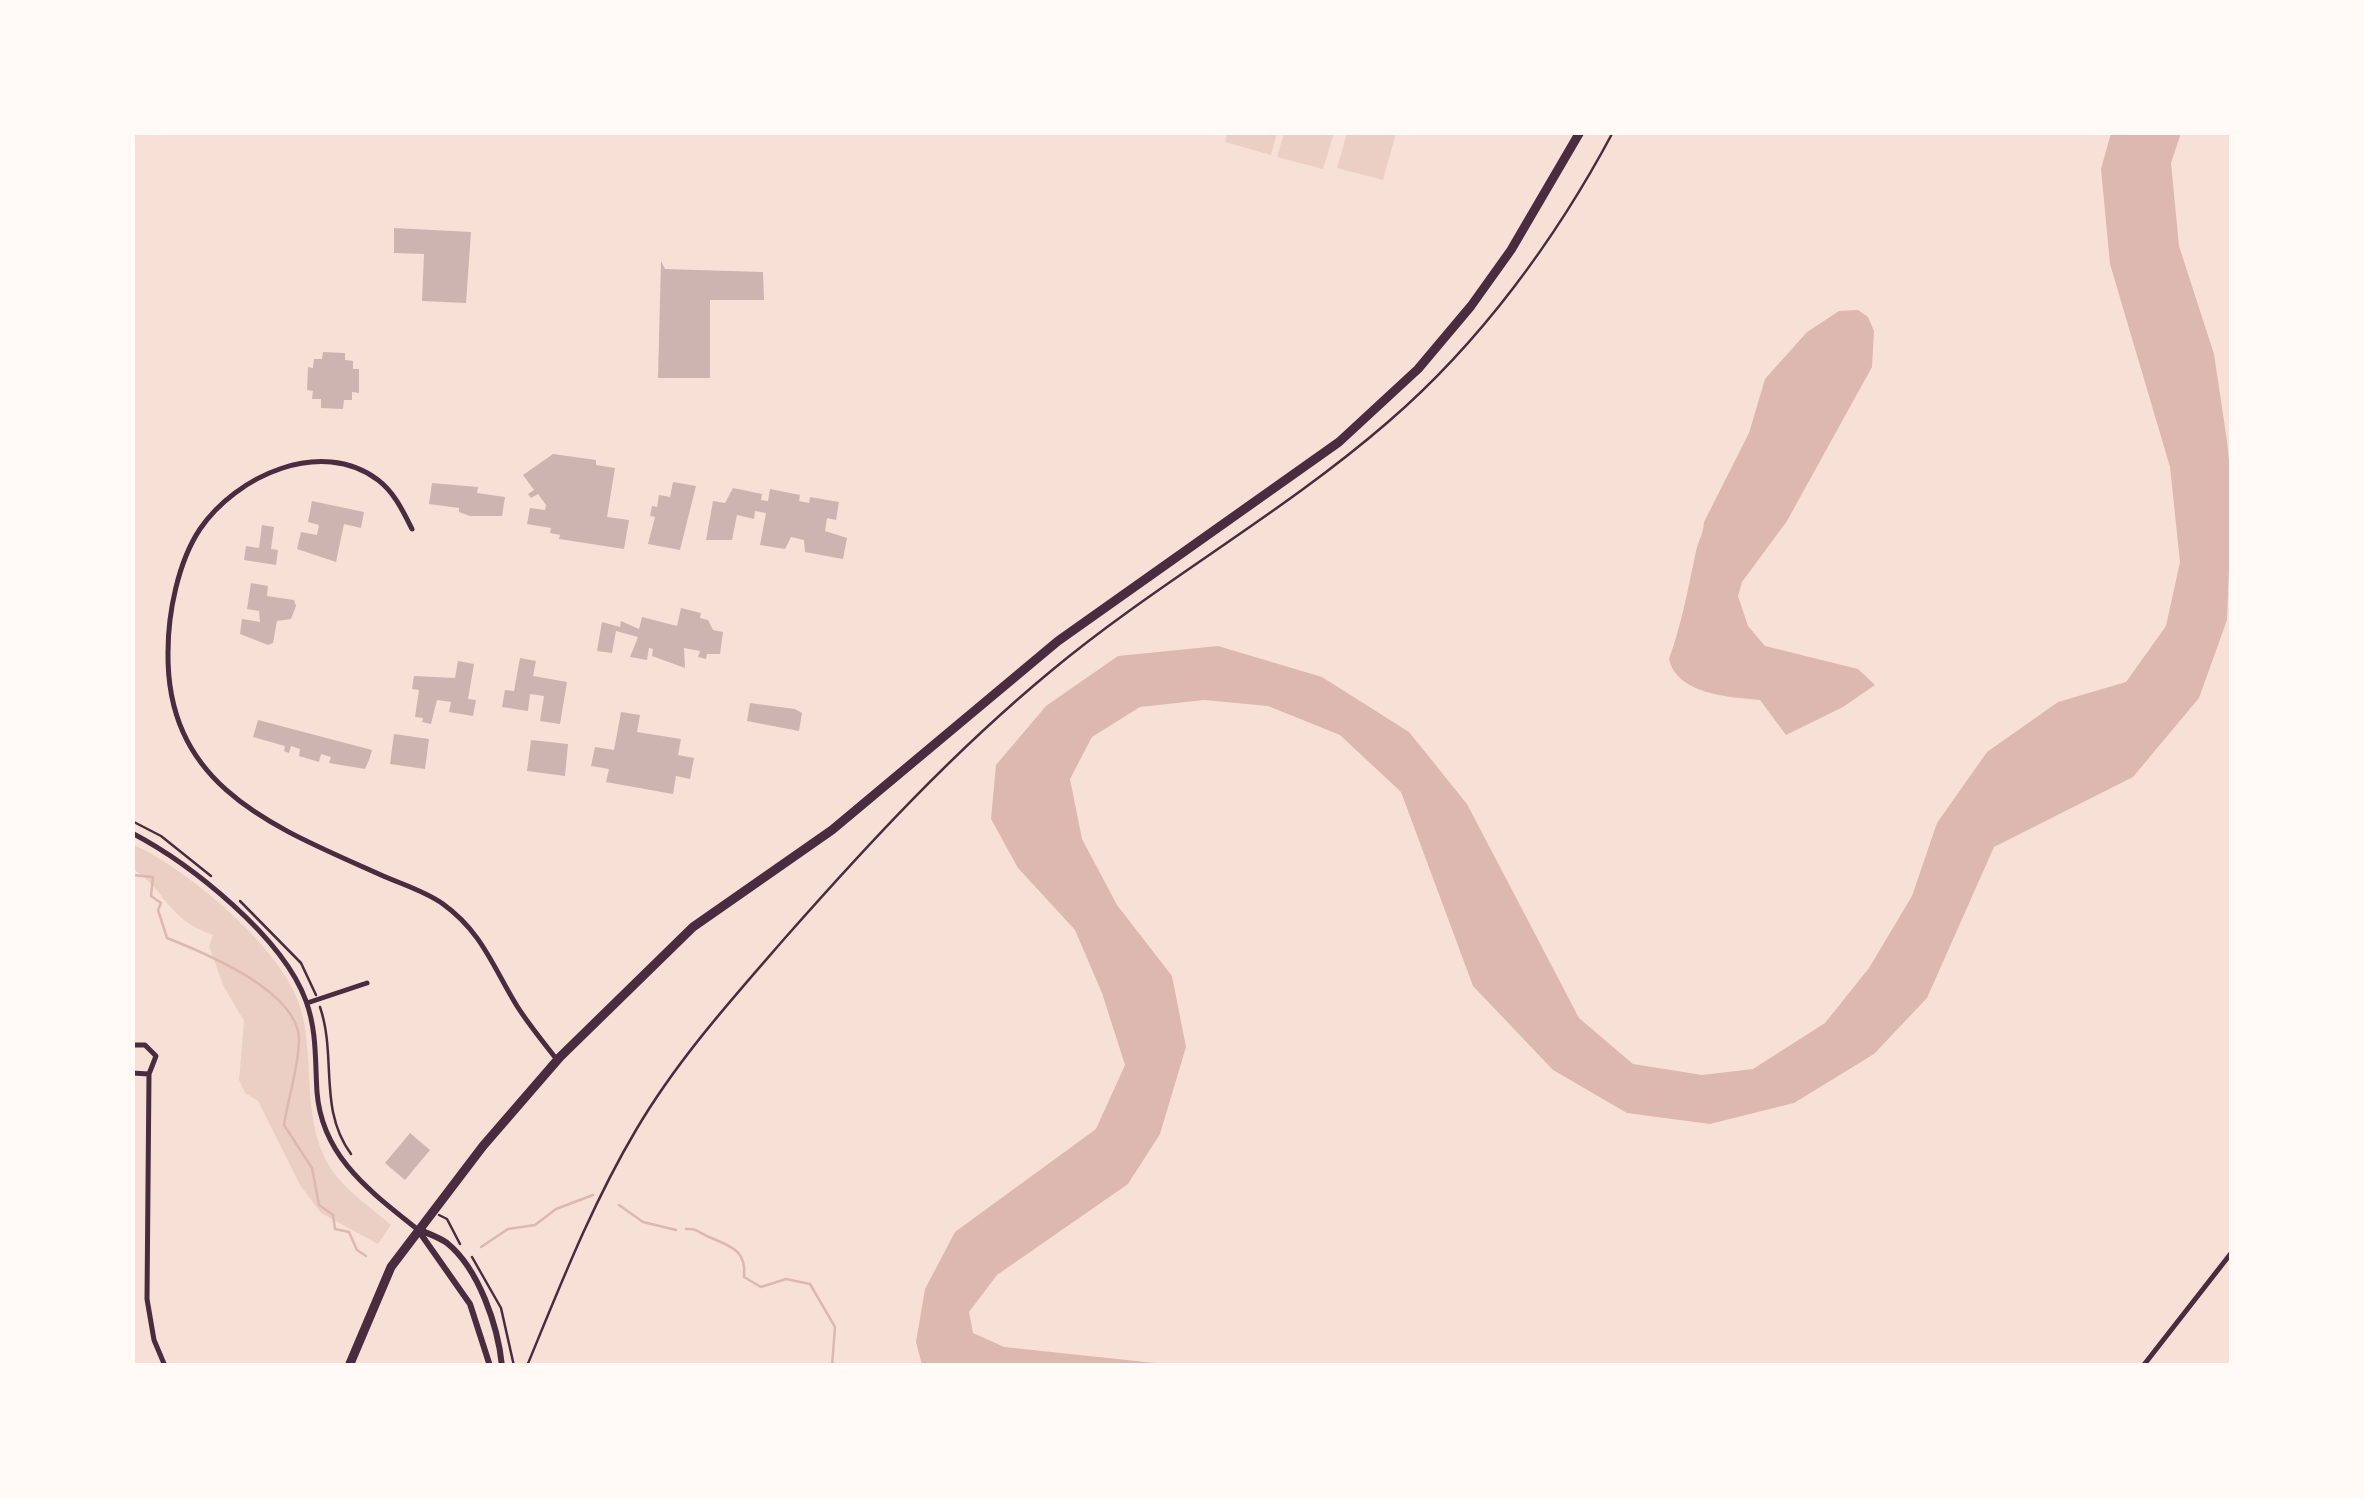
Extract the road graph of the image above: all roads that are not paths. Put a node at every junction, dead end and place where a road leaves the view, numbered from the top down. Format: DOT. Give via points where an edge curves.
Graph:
graph roads {
  1 [pos="1580,132"];
  2 [pos="412,529"];
  3 [pos="132,833"];
  4 [pos="367,983"];
  5 [pos="307,1004"];
  6 [pos="132,1045"];
  7 [pos="558,1061"];
  8 [pos="132,1074"];
  9 [pos="149,1074"];
  10 [pos="418,1229"];
  11 [pos="2232,1252"];
  12 [pos="164,1366"];
  13 [pos="349,1366"];
  14 [pos="490,1366"];
  15 [pos="502,1366"];
  16 [pos="2144,1366"];
  1 -- 7 [label="highway" via="1471,306 1352,430 1058,641 832,830 693,927"];
  2 -- 7 [label="street" via="383,484 338,462 288,467 238,492 208,518 184,561 168,638 176,711 210,774 248,811 438,900 470,927"];
  3 -- 5 [label="street" via="167,853 258,931 289,967"];
  4 -- 5 [label="street"];
  5 -- 10 [label="street" via="320,1116 332,1147 356,1178"];
  6 -- 9 [label="street" via="152,1049 155,1067"];
  7 -- 10 [label="highway"];
  8 -- 9 [label="street"];
  9 -- 12 [label="street" via="147,1299"];
  10 -- 13 [label="highway" via="391,1267"];
  10 -- 14 [label="street" via="470,1304"];
  10 -- 15 [label="street" via="447,1243 469,1273 488,1310"];
  11 -- 16 [label="street"];
}
